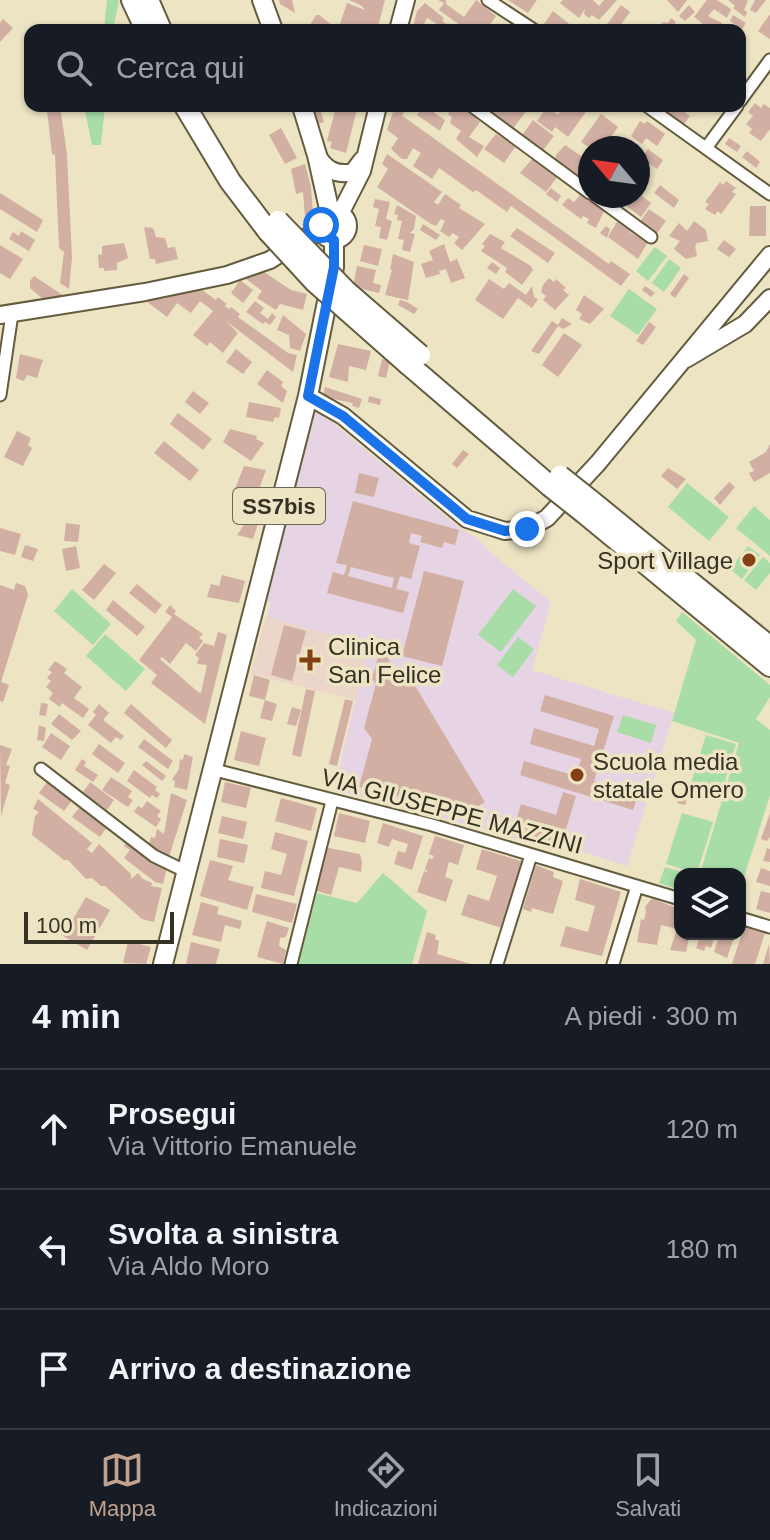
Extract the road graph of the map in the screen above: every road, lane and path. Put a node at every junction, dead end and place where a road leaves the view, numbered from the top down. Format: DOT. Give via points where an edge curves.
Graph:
graph roads {
  1 [pos="132,0"];
  2 [pos="148,0"];
  3 [pos="262,0"];
  4 [pos="406,0"];
  5 [pos="488,0"];
  6 [pos="143,24"];
  7 [pos="158,24"];
  8 [pos="271,24"];
  9 [pos="400,24"];
  10 [pos="525,24"];
  11 [pos="770,60"];
  12 [pos="746,93"];
  13 [pos="189,112"];
  14 [pos="203,112"];
  15 [pos="304,112"];
  16 [pos="377,112"];
  17 [pos="480,112"];
  18 [pos="655,112"];
  19 [pos="732,112"];
  20 [pos="706,148"];
  21 [pos="367,152"];
  22 [pos="317,155"];
  23 [pos="578,184"];
  24 [pos="770,194"];
  25 [pos="611,208"];
  26 [pos="335,214"];
  27 [pos="273,226"];
  28 [pos="328,236"];
  29 [pos="651,237"];
  30 [pos="770,255"];
  31 [pos="770,298"];
  32 [pos="733,299"];
  33 [pos="6,314"];
  34 [pos="745,324"];
  35 [pos="678,364"];
  36 [pos="0,395"];
  37 [pos="308,396"];
  38 [pos="587,506"];
  39 [pos="770,647"];
  40 [pos="770,666"];
  41 [pos="41,769"];
  42 [pos="211,769"];
  43 [pos="332,801"];
  44 [pos="531,855"];
  45 [pos="187,872"];
  46 [pos="637,886"];
  47 [pos="674,897"];
  48 [pos="746,920"];
  49 [pos="770,927"];
  50 [pos="163,964"];
  51 [pos="291,964"];
  52 [pos="497,964"];
  53 [pos="613,964"];
  1 -- 6 [label="highway"];
  2 -- 7 [label="highway"];
  3 -- 8 [label="main road"];
  4 -- 9 [label="street"];
  5 -- 10 [label="street"];
  11 -- 12 [label="street"];
  13 -- 27 [label="highway" via="230,181"];
  14 -- 27 [label="highway"];
  15 -- 22 [label="main road"];
  16 -- 21 [label="street"];
  17 -- 23 [label="street"];
  18 -- 20 [label="street"];
  19 -- 20 [label="street"];
  20 -- 24 [label="street"];
  21 -- 22 [label="street" via="355,170 345,174 328,169"];
  21 -- 26 [label="street" via="356,186"];
  22 -- 26 [label="main road"];
  25 -- 29 [label="street"];
  26 -- 28 [label="main road" via="346,220 347,229 343,237"];
  27 -- 38 [label="highway, bridge" via="414,360"];
  28 -- 33 [label="street" via="304,238 270,260 227,275"];
  28 -- 37 [label="main road, SS7bis" via="334,267"];
  30 -- 32 [label="street"];
  31 -- 34 [label="street"];
  32 -- 34 [label="street" via="734,314"];
  32 -- 35 [label="street"];
  33 -- 36 [label="street"];
  34 -- 35 [label="street"];
  35 -- 37 [label="street" via="547,518 527,529 505,531 467,519 343,416"];
  37 -- 42 [label="main road, SS7bis"];
  38 -- 39 [label="highway"];
  38 -- 40 [label="highway"];
  41 -- 45 [label="street" via="154,856"];
  42 -- 43 [label="street, VIA GIUSEPPE MAZZINI"];
  42 -- 45 [label="main road, SS7bis"];
  43 -- 44 [label="street, VIA GIUSEPPE MAZZINI"];
  43 -- 51 [label="street"];
  44 -- 46 [label="street, VIA GIUSEPPE MAZZINI"];
  44 -- 52 [label="street"];
  45 -- 50 [label="main road, SS7bis"];
  46 -- 47 [label="street, VIA GIUSEPPE MAZZINI"];
  46 -- 53 [label="street"];
  48 -- 49 [label="street"];
}
